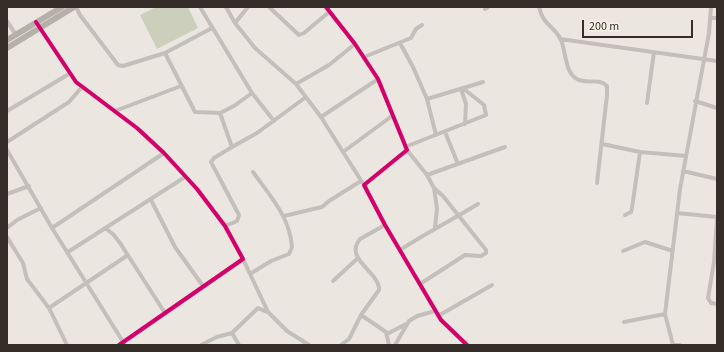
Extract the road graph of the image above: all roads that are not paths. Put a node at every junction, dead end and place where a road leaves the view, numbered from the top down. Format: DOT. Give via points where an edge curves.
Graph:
graph roads {
  1 [pos="62,7"];
  2 [pos="75,7"];
  3 [pos="200,7"];
  4 [pos="226,7"];
  5 [pos="248,7"];
  6 [pos="269,7"];
  7 [pos="326,7"];
  8 [pos="539,7"];
  9 [pos="711,7"];
  10 [pos="329,12"];
  11 [pos="711,18"];
  12 [pos="717,18"];
  13 [pos="7,21"];
  14 [pos="236,23"];
  15 [pos="38,25"];
  16 [pos="422,25"];
  17 [pos="212,28"];
  18 [pos="16,34"];
  19 [pos="560,39"];
  20 [pos="7,40"];
  21 [pos="400,43"];
  22 [pos="355,44"];
  23 [pos="7,48"];
  24 [pos="654,52"];
  25 [pos="166,54"];
  26 [pos="364,57"];
  27 [pos="703,60"];
  28 [pos="717,61"];
  29 [pos="69,74"];
  30 [pos="378,79"];
  31 [pos="483,82"];
  32 [pos="296,84"];
  33 [pos="181,86"];
  34 [pos="82,87"];
  35 [pos="462,89"];
  36 [pos="252,93"];
  37 [pos="306,97"];
  38 [pos="427,99"];
  39 [pos="695,102"];
  40 [pos="647,103"];
  41 [pos="717,108"];
  42 [pos="7,111"];
  43 [pos="115,111"];
  44 [pos="220,113"];
  45 [pos="392,116"];
  46 [pos="321,117"];
  47 [pos="274,121"];
  48 [pos="465,124"];
  49 [pos="445,132"];
  50 [pos="436,135"];
  51 [pos="7,142"];
  52 [pos="602,144"];
  53 [pos="232,147"];
  54 [pos="505,147"];
  55 [pos="406,149"];
  56 [pos="7,150"];
  57 [pos="343,152"];
  58 [pos="640,152"];
  59 [pos="164,153"];
  60 [pos="686,156"];
  61 [pos="458,164"];
  62 [pos="683,171"];
  63 [pos="253,172"];
  64 [pos="427,175"];
  65 [pos="186,177"];
  66 [pos="717,179"];
  67 [pos="361,181"];
  68 [pos="597,183"];
  69 [pos="29,186"];
  70 [pos="364,186"];
  71 [pos="434,188"];
  72 [pos="7,194"];
  73 [pos="151,200"];
  74 [pos="478,204"];
  75 [pos="41,208"];
  76 [pos="678,213"];
  77 [pos="625,215"];
  78 [pos="284,216"];
  79 [pos="459,216"];
  80 [pos="717,218"];
  81 [pos="385,225"];
  82 [pos="225,226"];
  83 [pos="435,227"];
  84 [pos="7,228"];
  85 [pos="52,228"];
  86 [pos="105,228"];
  87 [pos="7,237"];
  88 [pos="400,250"];
  89 [pos="623,251"];
  90 [pos="673,251"];
  91 [pos="68,252"];
  92 [pos="128,255"];
  93 [pos="358,258"];
  94 [pos="243,259"];
  95 [pos="715,262"];
  96 [pos="250,274"];
  97 [pos="86,281"];
  98 [pos="333,281"];
  99 [pos="420,284"];
  100 [pos="492,285"];
  101 [pos="203,286"];
  102 [pos="260,298"];
  103 [pos="717,304"];
  104 [pos="49,308"];
  105 [pos="258,308"];
  106 [pos="435,311"];
  107 [pos="268,312"];
  108 [pos="165,314"];
  109 [pos="666,314"];
  110 [pos="360,315"];
  111 [pos="438,316"];
  112 [pos="624,322"];
  113 [pos="406,324"];
  114 [pos="232,333"];
  115 [pos="387,334"];
  116 [pos="123,344"];
  117 [pos="204,344"];
  118 [pos="67,345"];
  119 [pos="239,345"];
  120 [pos="309,345"];
  121 [pos="341,345"];
  122 [pos="389,345"];
  123 [pos="395,345"];
  124 [pos="467,345"];
  125 [pos="673,345"];
  126 [pos="680,345"];
  1 -- 15 [label="main road"];
  2 -- 15 [label="main road"];
  2 -- 25 [label="street" via="118,65 123,66"];
  3 -- 17 [label="street"];
  4 -- 14 [label="street"];
  5 -- 14 [label="street"];
  6 -- 10 [label="street" via="299,35"];
  7 -- 10 [label="street"];
  8 -- 19 [label="street" via="544,20"];
  9 -- 11 [label="street"];
  10 -- 22 [label="street"];
  11 -- 12 [label="street"];
  11 -- 27 [label="street"];
  13 -- 18 [label="street"];
  14 -- 32 [label="street" via="258,52"];
  15 -- 18 [label="main road"];
  15 -- 23 [label="main road"];
  15 -- 29 [label="street"];
  16 -- 21 [label="street" via="416,29 412,37"];
  17 -- 25 [label="street"];
  17 -- 36 [label="street"];
  18 -- 20 [label="main road"];
  19 -- 24 [label="street"];
  19 -- 52 [label="street" via="572,76 578,80 598,81 606,86"];
  21 -- 26 [label="street"];
  21 -- 38 [label="street"];
  22 -- 26 [label="street"];
  22 -- 32 [label="street" via="329,65"];
  24 -- 27 [label="street"];
  24 -- 40 [label="street"];
  25 -- 33 [label="street"];
  26 -- 30 [label="street"];
  27 -- 28 [label="street"];
  27 -- 39 [label="street"];
  29 -- 34 [label="street"];
  29 -- 42 [label="street"];
  30 -- 45 [label="street"];
  30 -- 46 [label="street"];
  31 -- 35 [label="street"];
  32 -- 37 [label="street"];
  33 -- 43 [label="street"];
  33 -- 44 [label="street" via="195,112"];
  34 -- 43 [label="street"];
  34 -- 51 [label="street" via="69,102"];
  35 -- 38 [label="street"];
  35 -- 48 [label="street" via="466,104"];
  35 -- 48 [label="street" via="484,105 487,114"];
  36 -- 44 [label="street"];
  36 -- 47 [label="street"];
  37 -- 46 [label="street"];
  37 -- 47 [label="street"];
  38 -- 50 [label="street"];
  39 -- 41 [label="street"];
  39 -- 60 [label="street"];
  43 -- 59 [label="street"];
  44 -- 53 [label="street"];
  45 -- 55 [label="street"];
  45 -- 57 [label="street"];
  46 -- 57 [label="street"];
  47 -- 53 [label="street"];
  48 -- 49 [label="street"];
  49 -- 50 [label="street"];
  49 -- 61 [label="street"];
  50 -- 55 [label="street"];
  52 -- 58 [label="street"];
  52 -- 68 [label="street"];
  53 -- 82 [label="street" via="211,162 238,215 237,220"];
  54 -- 61 [label="street"];
  55 -- 64 [label="street"];
  55 -- 70 [label="street"];
  56 -- 69 [label="street"];
  57 -- 67 [label="street"];
  58 -- 60 [label="street"];
  58 -- 77 [label="street" via="632,208 631,212"];
  59 -- 65 [label="street"];
  59 -- 85 [label="street"];
  60 -- 62 [label="street"];
  61 -- 64 [label="street"];
  62 -- 66 [label="street"];
  62 -- 76 [label="street"];
  63 -- 78 [label="street"];
  64 -- 71 [label="street"];
  65 -- 73 [label="street"];
  65 -- 82 [label="street"];
  67 -- 70 [label="street"];
  67 -- 78 [label="street" via="322,207"];
  69 -- 72 [label="street"];
  69 -- 75 [label="street"];
  70 -- 81 [label="street"];
  71 -- 79 [label="street" via="444,196"];
  71 -- 83 [label="street" via="437,208"];
  73 -- 86 [label="street"];
  73 -- 101 [label="street" via="175,247"];
  74 -- 79 [label="street"];
  75 -- 84 [label="street"];
  75 -- 85 [label="street"];
  76 -- 80 [label="street"];
  76 -- 90 [label="street"];
  78 -- 96 [label="street" via="292,242 291,252"];
  79 -- 83 [label="street"];
  79 -- 99 [label="street" via="482,243 486,253 481,256 465,255"];
  80 -- 95 [label="street"];
  81 -- 88 [label="street"];
  81 -- 93 [label="street" via="357,242"];
  82 -- 94 [label="street"];
  83 -- 88 [label="street"];
  85 -- 91 [label="street"];
  86 -- 91 [label="street"];
  86 -- 92 [label="street" via="113,234"];
  87 -- 104 [label="street" via="23,263 27,279"];
  88 -- 99 [label="street"];
  89 -- 90 [label="street" via="645,242"];
  90 -- 109 [label="street"];
  91 -- 97 [label="street"];
  92 -- 97 [label="street"];
  92 -- 108 [label="street"];
  93 -- 98 [label="street"];
  93 -- 110 [label="street" via="379,288 371,303"];
  94 -- 96 [label="street"];
  94 -- 101 [label="street"];
  95 -- 103 [label="street" via="708,298 711,303"];
  96 -- 102 [label="street"];
  97 -- 104 [label="street"];
  97 -- 116 [label="street"];
  99 -- 106 [label="street"];
  100 -- 111 [label="street"];
  101 -- 108 [label="street"];
  102 -- 105 [label="street"];
  102 -- 107 [label="street"];
  104 -- 118 [label="street"];
  105 -- 107 [label="street"];
  105 -- 114 [label="street"];
  106 -- 111 [label="street"];
  106 -- 113 [label="street" via="417,316"];
  107 -- 120 [label="street" via="287,331"];
  108 -- 116 [label="street"];
  109 -- 112 [label="street"];
  109 -- 125 [label="street"];
  110 -- 115 [label="street"];
  110 -- 121 [label="street" via="349,338"];
  111 -- 124 [label="street"];
  113 -- 115 [label="street"];
  113 -- 123 [label="street"];
  114 -- 117 [label="street" via="217,336"];
  114 -- 119 [label="street"];
  115 -- 122 [label="street"];
  125 -- 126 [label="street"];
}
